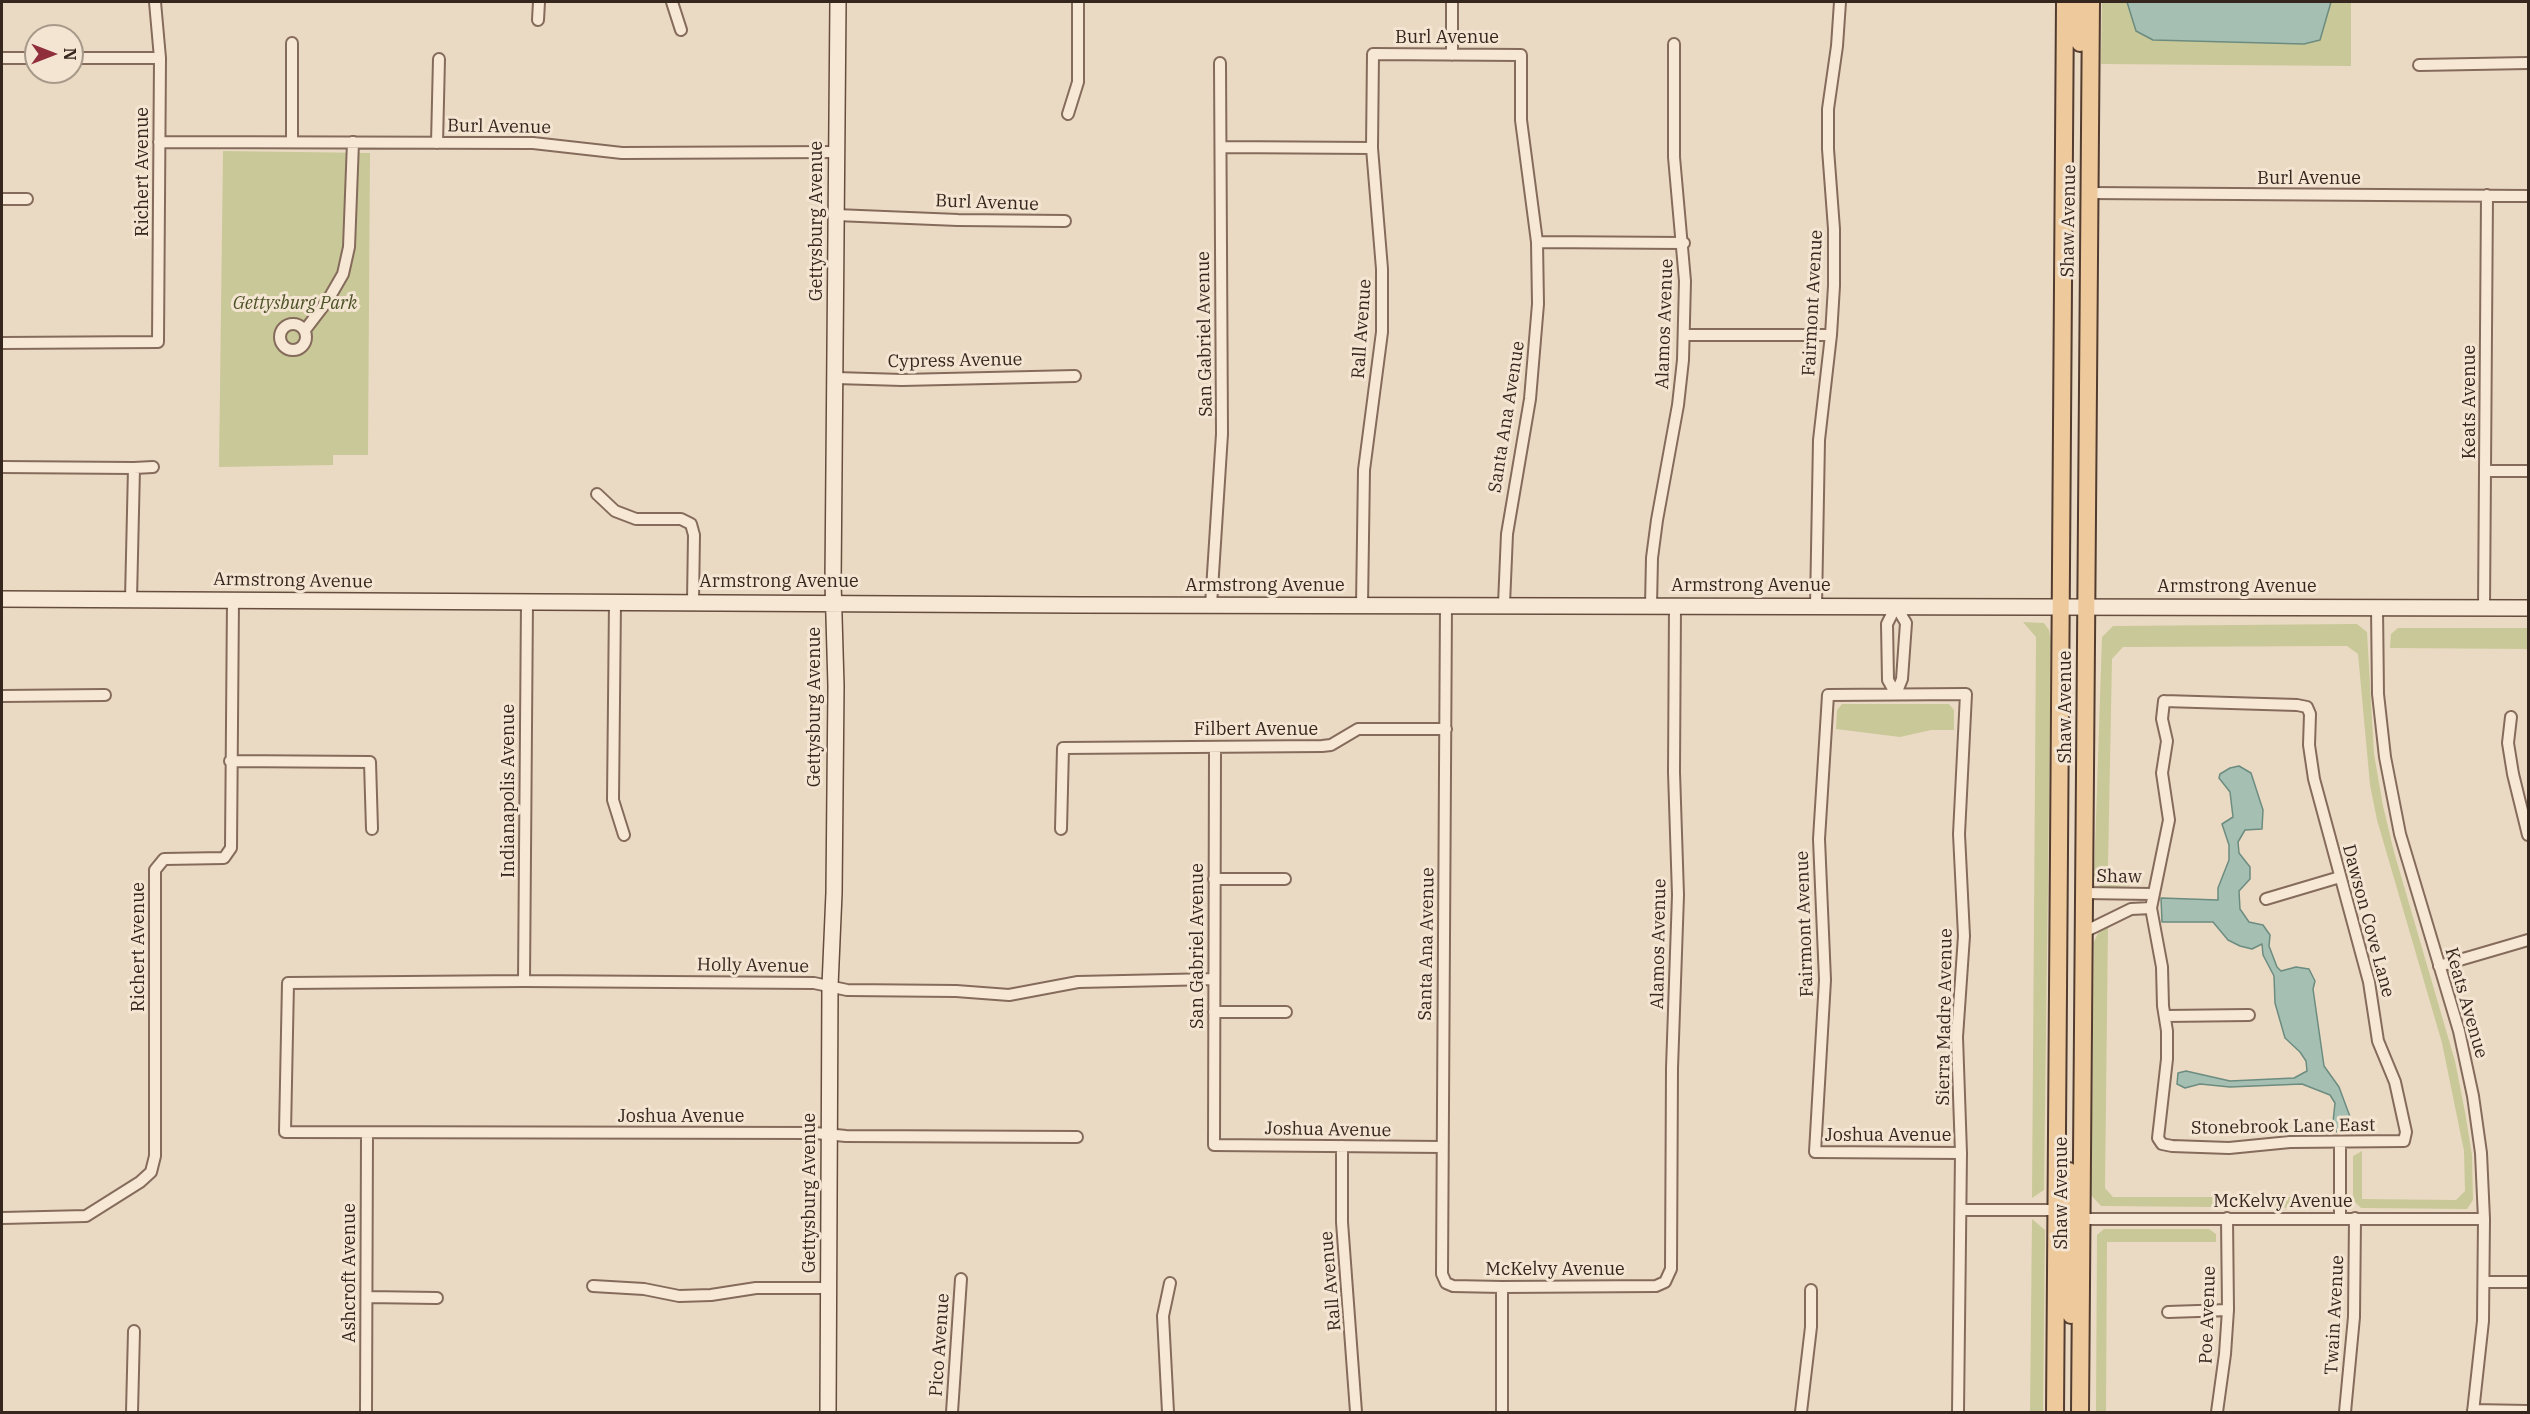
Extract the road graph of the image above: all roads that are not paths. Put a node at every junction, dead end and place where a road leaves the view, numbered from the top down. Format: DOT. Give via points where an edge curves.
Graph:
graph roads {
  1 [pos="155,2"];
  2 [pos="538,2"];
  3 [pos="672,2"];
  4 [pos="838,2"];
  5 [pos="1078,2"];
  6 [pos="1452,2"];
  7 [pos="1840,2"];
  8 [pos="2066,2"];
  9 [pos="2076,2"];
  10 [pos="2091,2"];
  11 [pos="538,20"];
  12 [pos="681,30"];
  13 [pos="292,43"];
  14 [pos="1674,44"];
  15 [pos="1373,54"];
  16 [pos="1452,55"];
  17 [pos="1521,55"];
  18 [pos="2,58"];
  19 [pos="24,58"];
  20 [pos="84,58"];
  21 [pos="160,58"];
  22 [pos="439,59"];
  23 [pos="1220,63"];
  24 [pos="2529,63"];
  25 [pos="2419,65"];
  26 [pos="2090,67"];
  27 [pos="1068,114"];
  28 [pos="2066,130"];
  29 [pos="159,142"];
  30 [pos="292,142"];
  31 [pos="353,142"];
  32 [pos="437,143"];
  33 [pos="1221,147"];
  34 [pos="1372,148"];
  35 [pos="837,152"];
  36 [pos="2089,193"];
  37 [pos="2487,195"];
  38 [pos="2529,195"];
  39 [pos="2,199"];
  40 [pos="27,199"];
  41 [pos="836,215"];
  42 [pos="1065,221"];
  43 [pos="1537,242"];
  44 [pos="1684,243"];
  45 [pos="305,330"];
  46 [pos="1684,335"];
  47 [pos="1831,335"];
  48 [pos="2,343"];
  49 [pos="1075,376"];
  50 [pos="836,378"];
  51 [pos="2,467"];
  52 [pos="153,467"];
  53 [pos="134,468"];
  54 [pos="2486,471"];
  55 [pos="2529,471"];
  56 [pos="597,494"];
  57 [pos="2,599"];
  58 [pos="131,599"];
  59 [pos="233,599"];
  60 [pos="527,601"];
  61 [pos="615,601"];
  62 [pos="693,601"];
  63 [pos="834,602"];
  64 [pos="1446,604"];
  65 [pos="1504,604"];
  66 [pos="1651,604"];
  67 [pos="1211,605"];
  68 [pos="1362,605"];
  69 [pos="1676,605"];
  70 [pos="1816,606"];
  71 [pos="1896,606"];
  72 [pos="2062,606"];
  73 [pos="2085,607"];
  74 [pos="2377,607"];
  75 [pos="2484,608"];
  76 [pos="2529,608"];
  77 [pos="1896,694"];
  78 [pos="105,695"];
  79 [pos="2,696"];
  80 [pos="2511,717"];
  81 [pos="1446,729"];
  82 [pos="1215,747"];
  83 [pos="230,761"];
  84 [pos="372,829"];
  85 [pos="1061,829"];
  86 [pos="624,835"];
  87 [pos="2529,835"];
  88 [pos="2340,877"];
  89 [pos="1214,879"];
  90 [pos="1285,879"];
  91 [pos="2084,893"];
  92 [pos="2152,894"];
  93 [pos="2266,899"];
  94 [pos="2151,908"];
  95 [pos="2084,932"];
  96 [pos="2529,940"];
  97 [pos="2439,966"];
  98 [pos="1214,979"];
  99 [pos="524,981"];
  100 [pos="830,986"];
  101 [pos="1214,1012"];
  102 [pos="1286,1012"];
  103 [pos="2249,1015"];
  104 [pos="2164,1016"];
  105 [pos="2059,1066"];
  106 [pos="285,1132"];
  107 [pos="367,1133"];
  108 [pos="830,1135"];
  109 [pos="1077,1137"];
  110 [pos="2404,1141"];
  111 [pos="2340,1142"];
  112 [pos="1214,1145"];
  113 [pos="1342,1146"];
  114 [pos="1442,1147"];
  115 [pos="1815,1152"];
  116 [pos="1961,1153"];
  117 [pos="1961,1210"];
  118 [pos="2057,1210"];
  119 [pos="2,1218"];
  120 [pos="2227,1218"];
  121 [pos="2340,1218"];
  122 [pos="2355,1218"];
  123 [pos="2082,1219"];
  124 [pos="2484,1219"];
  125 [pos="961,1279"];
  126 [pos="1665,1282"];
  127 [pos="2484,1282"];
  128 [pos="2529,1282"];
  129 [pos="1170,1283"];
  130 [pos="1446,1283"];
  131 [pos="593,1286"];
  132 [pos="1502,1287"];
  133 [pos="829,1288"];
  134 [pos="1811,1290"];
  135 [pos="367,1297"];
  136 [pos="437,1298"];
  137 [pos="2228,1310"];
  138 [pos="2168,1312"];
  139 [pos="134,1331"];
  140 [pos="2081,1363"];
  141 [pos="2529,1411"];
  142 [pos="2473,1412"];
  143 [pos="132,1413"];
  144 [pos="366,1413"];
  145 [pos="828,1413"];
  146 [pos="952,1413"];
  147 [pos="1168,1413"];
  148 [pos="1356,1413"];
  149 [pos="1502,1413"];
  150 [pos="1801,1413"];
  151 [pos="1958,1413"];
  152 [pos="2055,1413"];
  153 [pos="2080,1413"];
  154 [pos="2217,1413"];
  155 [pos="2345,1413"];
  1 -- 21 [label="street, Richert Avenue"];
  2 -- 11 [label="street"];
  3 -- 12 [label="street"];
  4 -- 35 [label="street, Gettysburg Avenue"];
  5 -- 27 [label="street" via="1078,82"];
  6 -- 16 [label="street"];
  7 -- 47 [label="street, Fairmont Avenue" via="1828,109 1834,229"];
  8 -- 28 [label="main road, Shaw Avenue"];
  9 -- 26 [label="main road" via="2080,55"];
  10 -- 26 [label="main road, Shaw Avenue"];
  13 -- 30 [label="street"];
  14 -- 44 [label="street, Alamos Avenue" via="1674,157"];
  15 -- 16 [label="street, Burl Avenue"];
  15 -- 34 [label="street, Rall Avenue"];
  16 -- 17 [label="street, Burl Avenue"];
  17 -- 43 [label="street, Santa Ana Avenue" via="1521,120"];
  18 -- 19 [label="street"];
  20 -- 21 [label="street"];
  21 -- 29 [label="street, Richert Avenue"];
  22 -- 32 [label="street"];
  23 -- 33 [label="street, San Gabriel Avenue"];
  24 -- 25 [label="street"];
  26 -- 36 [label="main road, Shaw Avenue"];
  28 -- 36 [label="main road" via="2078,144 2079,186"];
  28 -- 72 [label="main road, Shaw Avenue"];
  29 -- 30 [label="street, Burl Avenue"];
  29 -- 48 [label="street, Richert Avenue" via="158,342"];
  30 -- 31 [label="street, Burl Avenue"];
  31 -- 32 [label="street, Burl Avenue"];
  31 -- 45 [label="street" via="349,247 343,274"];
  32 -- 35 [label="street, Burl Avenue" via="548,144 622,153"];
  33 -- 34 [label="street"];
  33 -- 67 [label="street, San Gabriel Avenue" via="1222,434"];
  34 -- 68 [label="street, Rall Avenue" via="1382,269 1382,332 1364,470"];
  35 -- 41 [label="street, Gettysburg Avenue"];
  36 -- 37 [label="street, Burl Avenue"];
  36 -- 73 [label="main road, Shaw Avenue"];
  37 -- 38 [label="street, Burl Avenue"];
  37 -- 54 [label="street, Keats Avenue"];
  39 -- 40 [label="street"];
  41 -- 42 [label="street, Burl Avenue"];
  41 -- 50 [label="street, Gettysburg Avenue"];
  43 -- 44 [label="street"];
  43 -- 65 [label="street, Santa Ana Avenue" via="1536,354 1511,498"];
  44 -- 46 [label="street, Alamos Avenue"];
  46 -- 47 [label="street"];
  46 -- 66 [label="street, Alamos Avenue" via="1678,405 1652,558"];
  47 -- 70 [label="street, Fairmont Avenue" via="1819,440"];
  49 -- 50 [label="street, Cypress Avenue"];
  50 -- 63 [label="street, Gettysburg Avenue"];
  51 -- 53 [label="street"];
  52 -- 53 [label="street"];
  53 -- 58 [label="street"];
  54 -- 55 [label="street"];
  54 -- 75 [label="street, Keats Avenue"];
  56 -- 62 [label="street" via="615,511 636,519 681,519 691,524"];
  57 -- 58 [label="street, Armstrong Avenue"];
  58 -- 59 [label="street, Armstrong Avenue"];
  59 -- 60 [label="street, Armstrong Avenue"];
  59 -- 83 [label="street, Richert Avenue"];
  60 -- 61 [label="street, Armstrong Avenue"];
  60 -- 99 [label="street, Indianapolis Avenue"];
  61 -- 62 [label="street, Armstrong Avenue"];
  61 -- 86 [label="street" via="613,800"];
  62 -- 63 [label="street, Armstrong Avenue"];
  63 -- 67 [label="street, Armstrong Avenue"];
  63 -- 100 [label="street, Gettysburg Avenue"];
  64 -- 65 [label="street, Armstrong Avenue"];
  64 -- 68 [label="street, Armstrong Avenue"];
  64 -- 81 [label="street, Santa Ana Avenue"];
  65 -- 66 [label="street, Armstrong Avenue"];
  66 -- 69 [label="street, Armstrong Avenue"];
  67 -- 68 [label="street, Armstrong Avenue"];
  69 -- 70 [label="street, Armstrong Avenue"];
  69 -- 126 [label="street, Alamos Avenue" via="1674,772 1678,906 1671,1269"];
  70 -- 71 [label="street, Armstrong Avenue"];
  71 -- 72 [label="street, Armstrong Avenue"];
  71 -- 77 [label="street" via="1906,623 1902,679"];
  71 -- 77 [label="street" via="1887,624 1888,680"];
  72 -- 73 [label="street, Armstrong Avenue"];
  72 -- 105 [label="main road, Shaw Avenue"];
  73 -- 74 [label="street, Armstrong Avenue"];
  73 -- 91 [label="main road, Shaw Avenue"];
  74 -- 75 [label="street, Armstrong Avenue"];
  74 -- 97 [label="street, Keats Avenue" via="2378,694 2385,757 2400,834"];
  75 -- 76 [label="street, Armstrong Avenue"];
  77 -- 115 [label="street, Fairmont Avenue" via="1827,695 1819,839 1825,980"];
  77 -- 116 [label="street, Sierra Madre Avenue" via="1966,694 1959,834 1964,926 1958,1037"];
  78 -- 79 [label="street"];
  80 -- 87 [label="street" via="2508,743"];
  81 -- 82 [label="street, Filbert Avenue" via="1358,729 1339,742 1322,747"];
  81 -- 114 [label="street, Santa Ana Avenue"];
  82 -- 85 [label="street, Filbert Avenue" via="1063,748"];
  82 -- 89 [label="street, San Gabriel Avenue"];
  83 -- 84 [label="street" via="370,762"];
  83 -- 119 [label="street, Richert Avenue" via="231,848 224,858 164,859 155,870 151,1172 86,1216"];
  88 -- 92 [label="street, Dawson Cove Lane" via="2314,778 2307,707 2164,701 2162,718 2167,741 2162,773 2169,820"];
  88 -- 93 [label="street"];
  88 -- 110 [label="street, Dawson Cove Lane" via="2370,982 2378,1041 2395,1082 2406,1132"];
  89 -- 90 [label="street"];
  89 -- 98 [label="street, San Gabriel Avenue"];
  91 -- 92 [label="street, Shaw"];
  91 -- 95 [label="main road, Shaw Avenue"];
  92 -- 94 [label="street"];
  94 -- 95 [label="street, Shaw" via="2131,909"];
  94 -- 104 [label="street" via="2162,967"];
  95 -- 123 [label="main road, Shaw Avenue"];
  96 -- 97 [label="street"];
  97 -- 124 [label="street, Keats Avenue" via="2473,1096"];
  98 -- 100 [label="street, Holly Avenue" via="1078,982 1009,995 847,990"];
  98 -- 101 [label="street, San Gabriel Avenue"];
  99 -- 100 [label="street, Holly Avenue"];
  99 -- 106 [label="street, Holly Avenue" via="288,983"];
  100 -- 108 [label="street, Gettysburg Avenue"];
  101 -- 102 [label="street"];
  101 -- 112 [label="street, San Gabriel Avenue"];
  103 -- 104 [label="street"];
  104 -- 111 [label="street, Stonebrook Lane East" via="2167,1059 2158,1128 2162,1144 2229,1148"];
  105 -- 118 [label="main road, Shaw Avenue"];
  105 -- 123 [label="main road" via="2068,1117 2069,1203 2073,1214"];
  106 -- 107 [label="street, Joshua Avenue"];
  107 -- 108 [label="street, Joshua Avenue"];
  107 -- 135 [label="street, Ashcroft Avenue"];
  108 -- 109 [label="street, Joshua Avenue"];
  108 -- 133 [label="street, Gettysburg Avenue"];
  110 -- 111 [label="street, Stonebrook Lane East"];
  111 -- 121 [label="street"];
  112 -- 113 [label="street, Joshua Avenue"];
  113 -- 114 [label="street, Joshua Avenue"];
  113 -- 148 [label="street, Rall Avenue" via="1342,1222"];
  114 -- 130 [label="street, Santa Ana Avenue" via="1442,1274"];
  115 -- 116 [label="street, Joshua Avenue"];
  116 -- 117 [label="street, Sierra Madre Avenue"];
  117 -- 118 [label="street"];
  117 -- 151 [label="street, Sierra Madre Avenue"];
  118 -- 140 [label="main road" via="2070,1231 2070,1305"];
  118 -- 152 [label="main road, Shaw Avenue"];
  120 -- 121 [label="street, McKelvy Avenue"];
  120 -- 123 [label="street, McKelvy Avenue"];
  120 -- 137 [label="street, Poe Avenue"];
  121 -- 122 [label="street, McKelvy Avenue"];
  122 -- 124 [label="street, McKelvy Avenue"];
  122 -- 155 [label="street, Twain Avenue" via="2354,1317"];
  123 -- 140 [label="main road, Shaw Avenue"];
  124 -- 127 [label="street, Keats Avenue"];
  125 -- 146 [label="street, Pico Avenue"];
  126 -- 132 [label="street, McKelvy Avenue" via="1656,1286"];
  127 -- 128 [label="street"];
  127 -- 142 [label="street, Keats Avenue"];
  129 -- 147 [label="street" via="1163,1316"];
  130 -- 132 [label="street, McKelvy Avenue"];
  131 -- 133 [label="street" via="679,1296 756,1288"];
  132 -- 149 [label="street"];
  133 -- 145 [label="street, Gettysburg Avenue"];
  134 -- 150 [label="street" via="1812,1327"];
  135 -- 136 [label="street"];
  135 -- 144 [label="street, Ashcroft Avenue"];
  137 -- 138 [label="street"];
  137 -- 154 [label="street, Poe Avenue"];
  139 -- 143 [label="street"];
  140 -- 153 [label="main road, Shaw Avenue"];
  141 -- 142 [label="street"];
}
